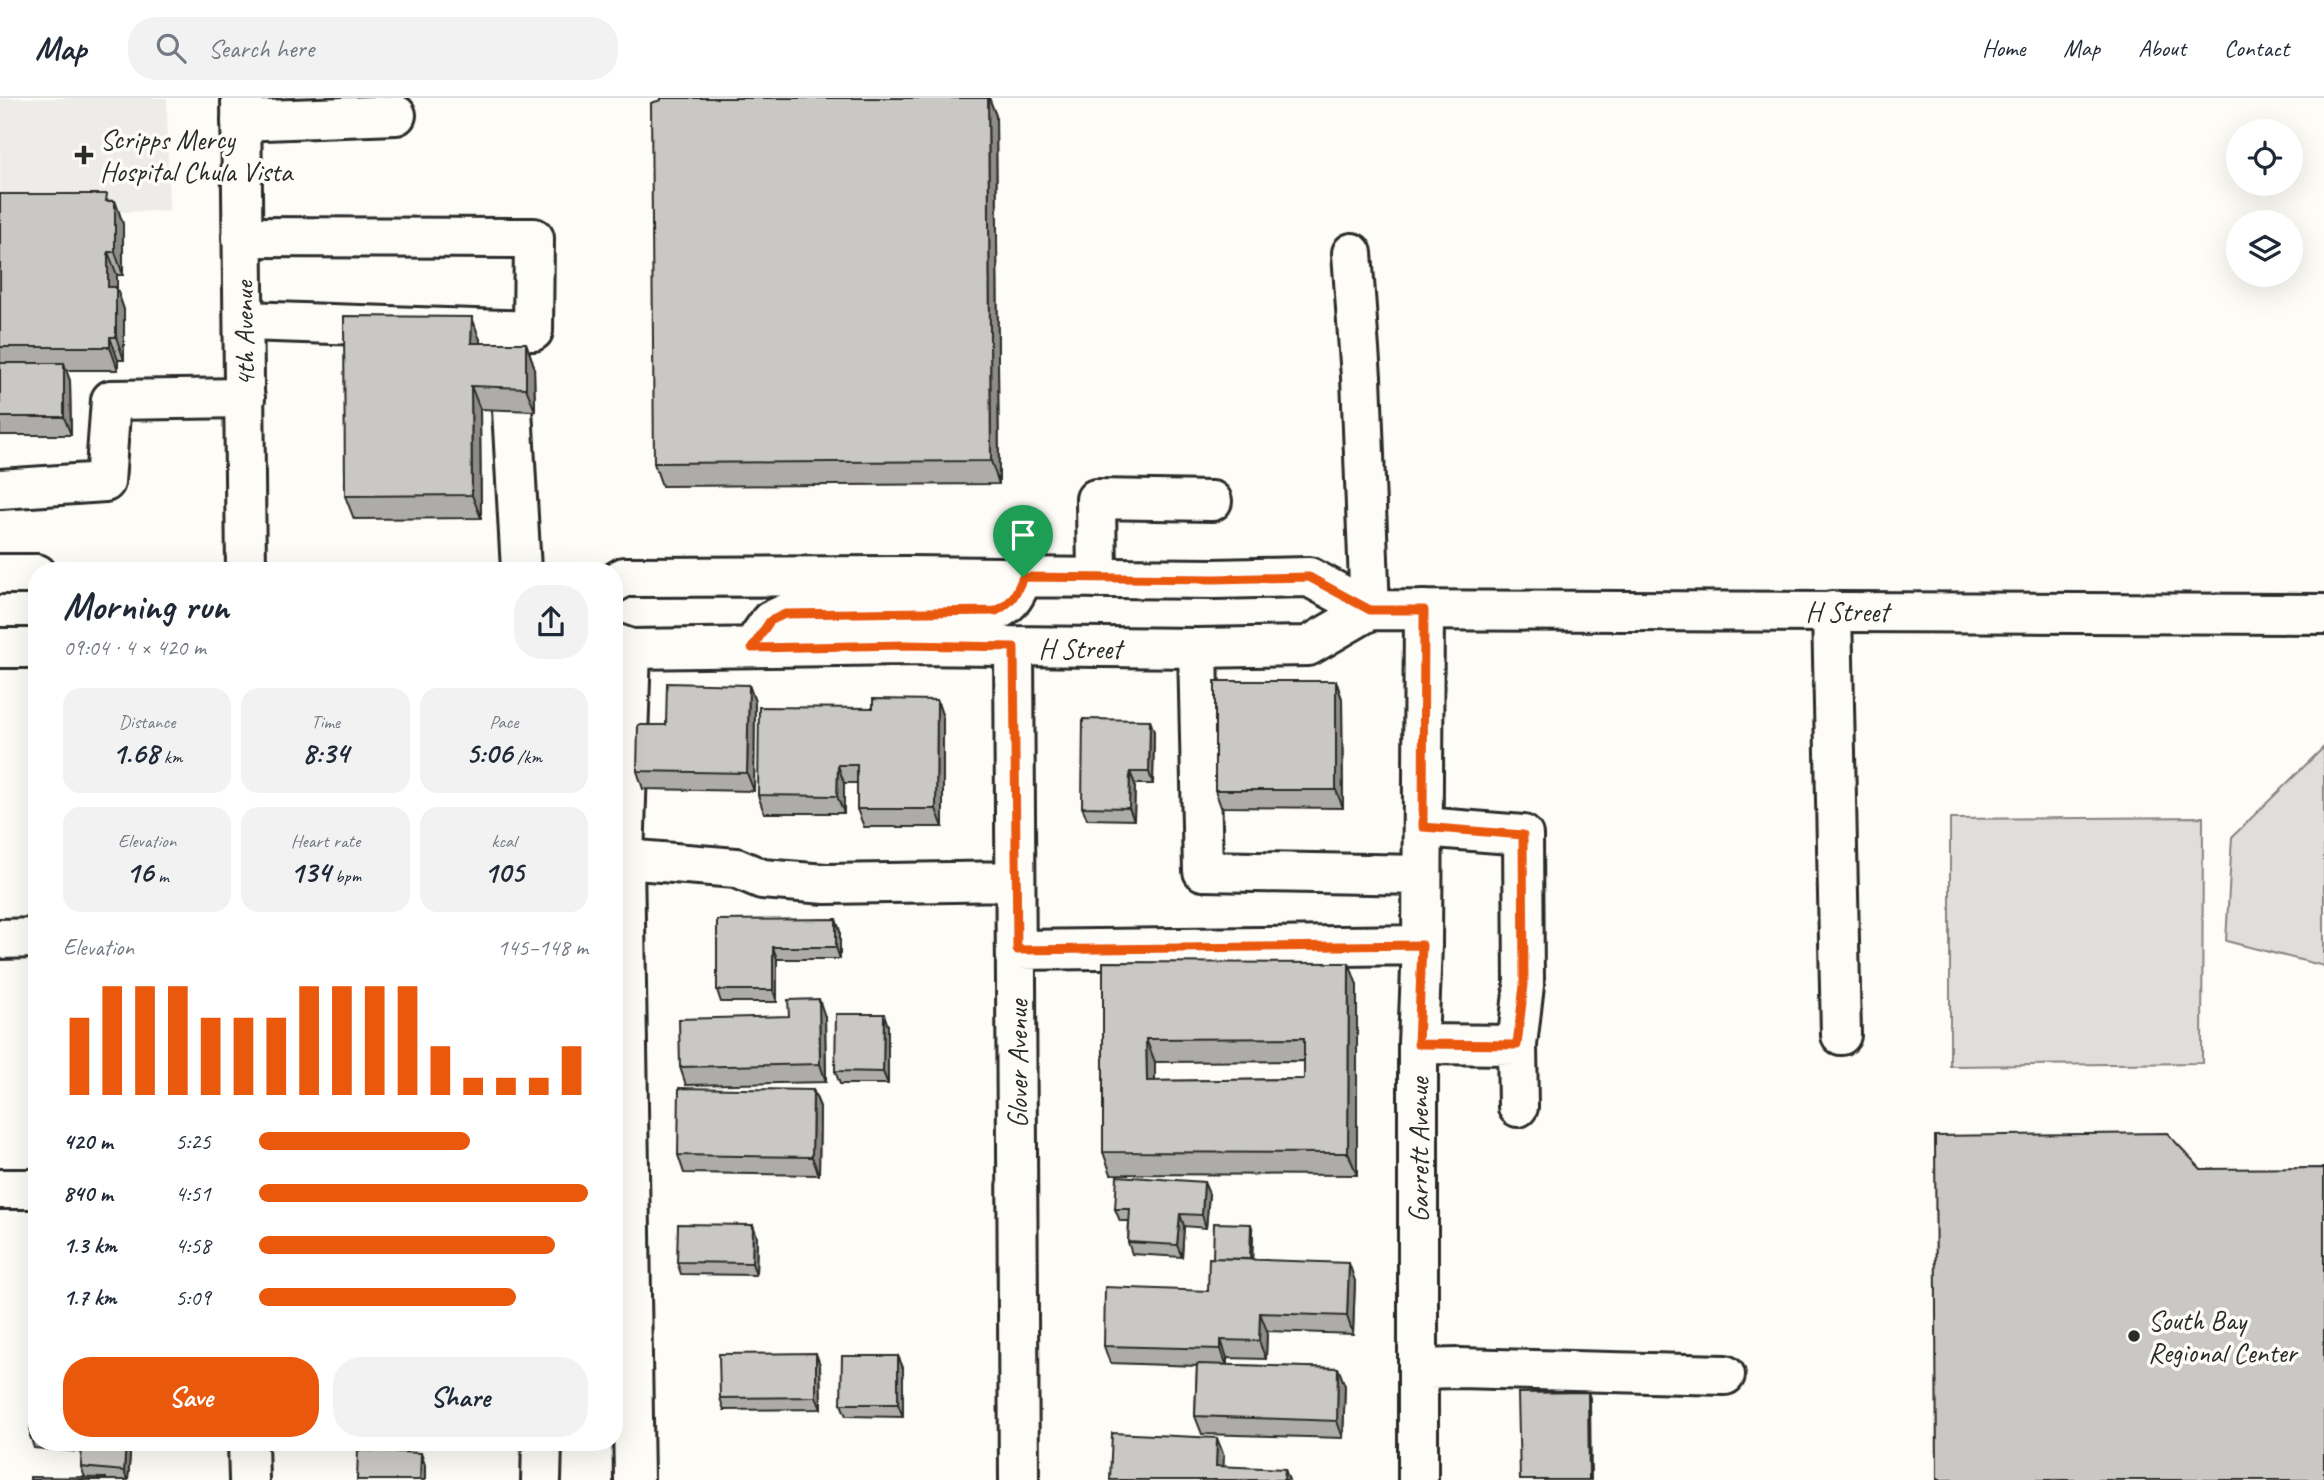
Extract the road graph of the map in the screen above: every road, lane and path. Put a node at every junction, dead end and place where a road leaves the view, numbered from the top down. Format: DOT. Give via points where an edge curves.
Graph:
graph roads {
  1 [pos="241,109"];
  2 [pos="396,115"];
  3 [pos="242,237"];
  4 [pos="1352,253"];
  5 [pos="244,321"];
  6 [pos="533,331"];
  7 [pos="514,366"];
  8 [pos="245,398"];
  9 [pos="512,409"];
  10 [pos="0,489"];
  11 [pos="1212,501"];
  12 [pos="246,562"];
  13 [pos="521,562"];
  14 [pos="0,574"];
  15 [pos="28,574"];
  16 [pos="1023,577"];
  17 [pos="623,578"];
  18 [pos="1097,578"];
  19 [pos="1370,610"];
  20 [pos="1424,610"];
  21 [pos="1832,611"];
  22 [pos="2324,614"];
  23 [pos="623,646"];
  24 [pos="1014,647"];
  25 [pos="0,648"];
  26 [pos="28,648"];
  27 [pos="752,648"];
  28 [pos="1198,648"];
  29 [pos="623,752"];
  30 [pos="1423,827"];
  31 [pos="624,859"];
  32 [pos="1422,875"];
  33 [pos="1015,881"];
  34 [pos="28,938"];
  35 [pos="0,939"];
  36 [pos="1422,945"];
  37 [pos="1017,950"];
  38 [pos="1841,1035"];
  39 [pos="1418,1044"];
  40 [pos="1517,1045"];
  41 [pos="1518,1107"];
  42 [pos="0,1189"];
  43 [pos="28,1189"];
  44 [pos="1418,1369"];
  45 [pos="1726,1375"];
  46 [pos="248,1451"];
  47 [pos="542,1451"];
  48 [pos="249,1480"];
  49 [pos="541,1480"];
  50 [pos="634,1480"];
  51 [pos="1019,1480"];
  52 [pos="1418,1480"];
  1 -- 2 [label="main road"];
  1 -- 3 [label="main road, 4th Avenue"];
  3 -- 5 [label="main road, 4th Avenue"];
  3 -- 6 [label="main road" via="534,238"];
  4 -- 19 [label="main road"];
  5 -- 6 [label="main road"];
  5 -- 8 [label="main road, 4th Avenue"];
  6 -- 7 [label="main road"];
  8 -- 10 [label="main road" via="111,400 104,482"];
  8 -- 12 [label="main road, 4th Avenue"];
  9 -- 13 [label="main road"];
  11 -- 18 [label="main road" via="1096,499"];
  14 -- 15 [label="main road"];
  16 -- 17 [label="main road, H Street"];
  16 -- 18 [label="main road, H Street"];
  16 -- 27 [label="main road" via="1016,595 996,611 785,614 770,621"];
  18 -- 19 [label="main road, H Street" via="1309,577"];
  19 -- 20 [label="main road, H Street"];
  19 -- 28 [label="main road, H Street" via="1308,646"];
  20 -- 21 [label="main road, H Street"];
  20 -- 30 [label="main road, Garrett Avenue"];
  21 -- 22 [label="main road, H Street"];
  21 -- 38 [label="main road"];
  23 -- 27 [label="main road, H Street"];
  24 -- 27 [label="main road, H Street"];
  24 -- 28 [label="main road, H Street"];
  24 -- 33 [label="main road, Glover Avenue"];
  25 -- 26 [label="main road"];
  28 -- 32 [label="main road" via="1203,871"];
  29 -- 31 [label="main road"];
  30 -- 32 [label="main road, Garrett Avenue"];
  30 -- 40 [label="main road" via="1523,835 1524,985"];
  31 -- 33 [label="main road" via="736,868 762,878 826,884"];
  31 -- 50 [label="main road"];
  32 -- 36 [label="main road, Garrett Avenue"];
  33 -- 37 [label="main road, Glover Avenue"];
  34 -- 35 [label="main road"];
  36 -- 37 [label="main road"];
  36 -- 39 [label="main road, Garrett Avenue"];
  37 -- 51 [label="main road, Glover Avenue"];
  39 -- 40 [label="main road"];
  39 -- 44 [label="main road, Garrett Avenue"];
  40 -- 41 [label="main road"];
  42 -- 43 [label="main road"];
  44 -- 45 [label="main road"];
  44 -- 52 [label="main road, Garrett Avenue"];
  46 -- 48 [label="main road"];
  47 -- 49 [label="main road"];
}
